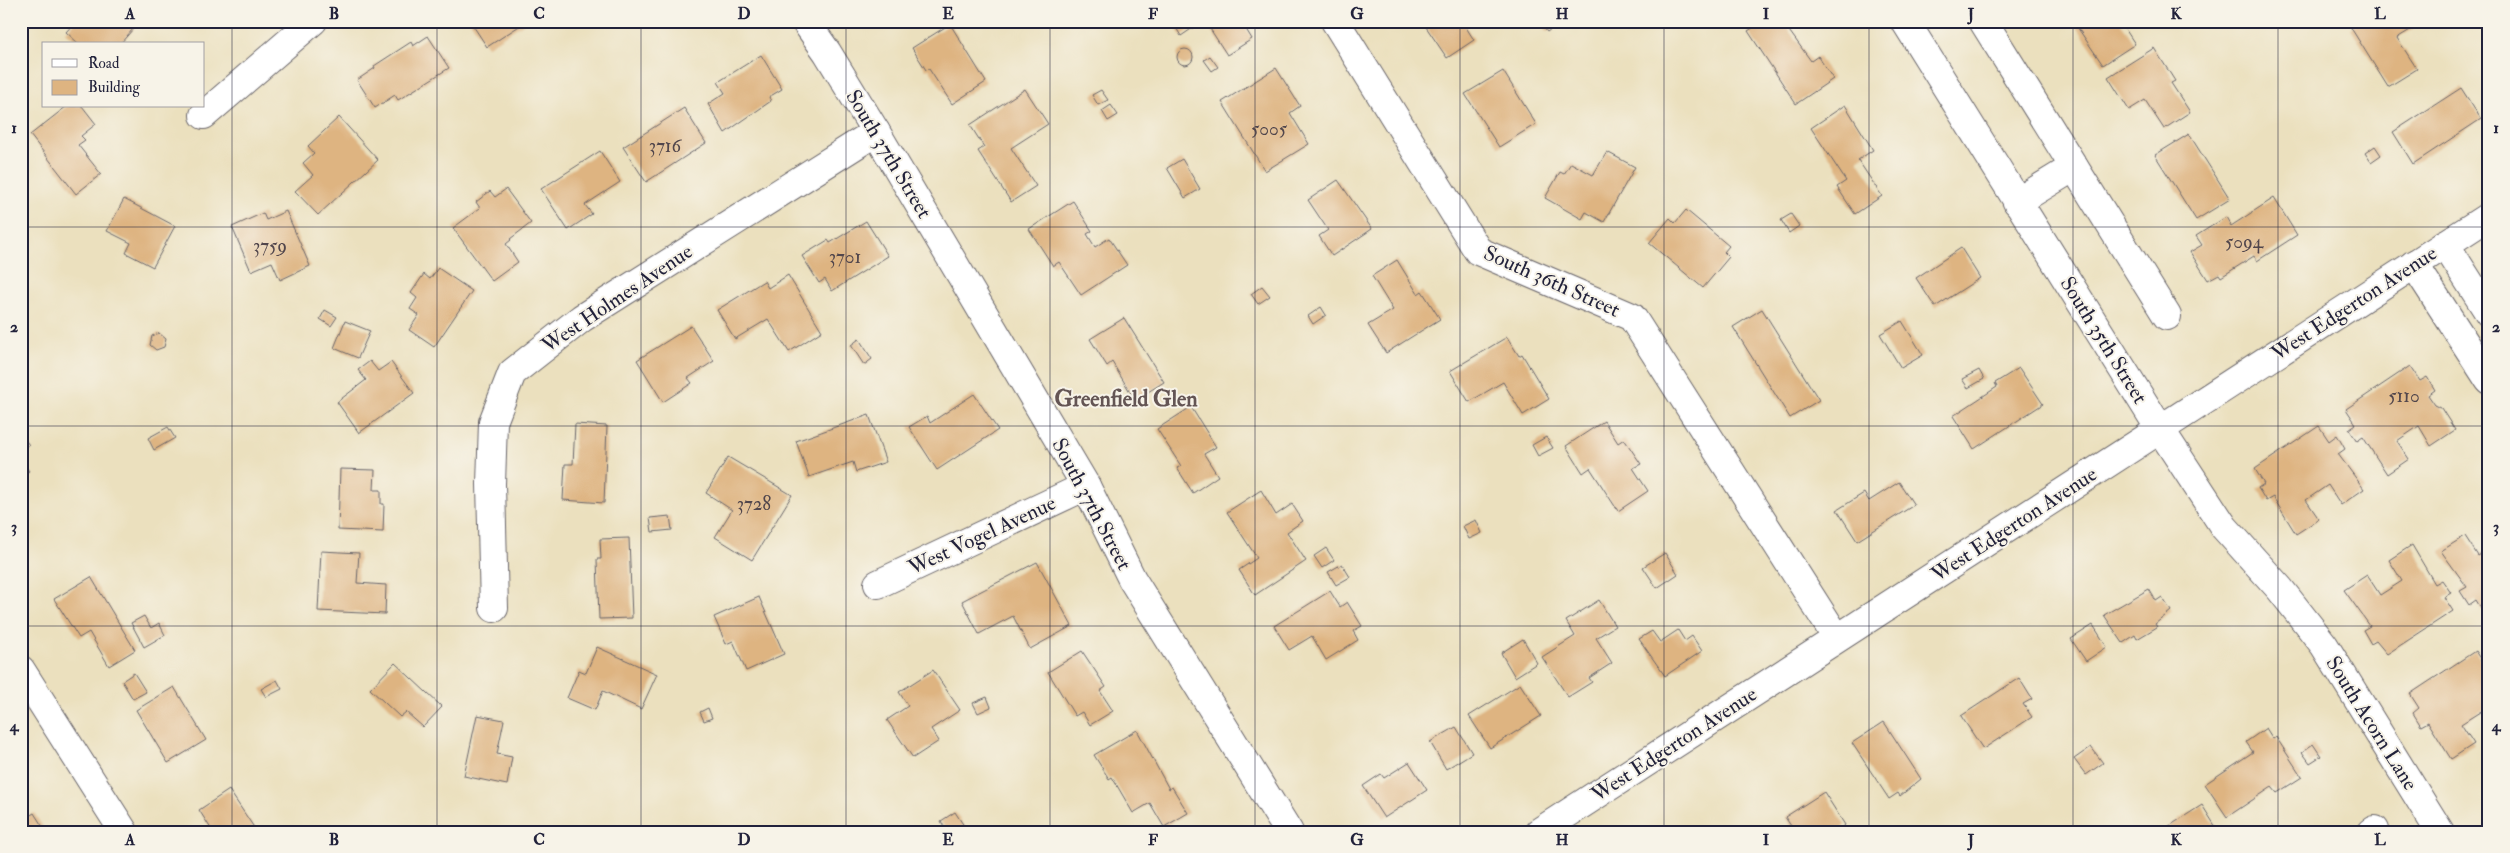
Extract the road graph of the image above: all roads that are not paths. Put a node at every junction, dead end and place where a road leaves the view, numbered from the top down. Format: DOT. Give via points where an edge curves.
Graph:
graph roads {
  1 [pos="313,21"];
  2 [pos="804,21"];
  3 [pos="1335,21"];
  4 [pos="1904,21"];
  5 [pos="1983,21"];
  6 [pos="204,115"];
  7 [pos="876,132"];
  8 [pos="2074,167"];
  9 [pos="2017,202"];
  10 [pos="2489,216"];
  11 [pos="2445,244"];
  12 [pos="2414,264"];
  13 [pos="2489,313"];
  14 [pos="2167,316"];
  15 [pos="2489,380"];
  16 [pos="2160,429"];
  17 [pos="1086,486"];
  18 [pos="878,584"];
  19 [pos="494,608"];
  20 [pos="1837,638"];
  21 [pos="2324,645"];
  22 [pos="21,670"];
  23 [pos="124,832"];
  24 [pos="1289,832"];
  25 [pos="1538,832"];
  26 [pos="2440,832"];
  1 -- 6 [label="street"];
  2 -- 7 [label="street, South 37th Street" via="828,52"];
  3 -- 20 [label="street, South 36th Street" via="1478,251 1632,317"];
  4 -- 9 [label="street, South 35th Street"];
  5 -- 8 [label="street"];
  7 -- 17 [label="street, South 37th Street"];
  7 -- 19 [label="street, West Holmes Avenue" via="582,318 512,373 493,422"];
  8 -- 9 [label="street"];
  8 -- 14 [label="street"];
  9 -- 16 [label="street, South 35th Street"];
  10 -- 11 [label="street, West Edgerton Avenue"];
  11 -- 12 [label="street, West Edgerton Avenue"];
  11 -- 13 [label="street"];
  12 -- 15 [label="street"];
  12 -- 16 [label="street, West Edgerton Avenue"];
  16 -- 20 [label="street, West Edgerton Avenue"];
  16 -- 21 [label="street, South 35th Street" via="2224,527 2280,589"];
  17 -- 18 [label="street, West Vogel Avenue"];
  17 -- 24 [label="street, South 37th Street" via="1132,580"];
  20 -- 25 [label="street, West Edgerton Avenue"];
  21 -- 26 [label="street, South Acorn Lane"];
  22 -- 23 [label="street"];
}
